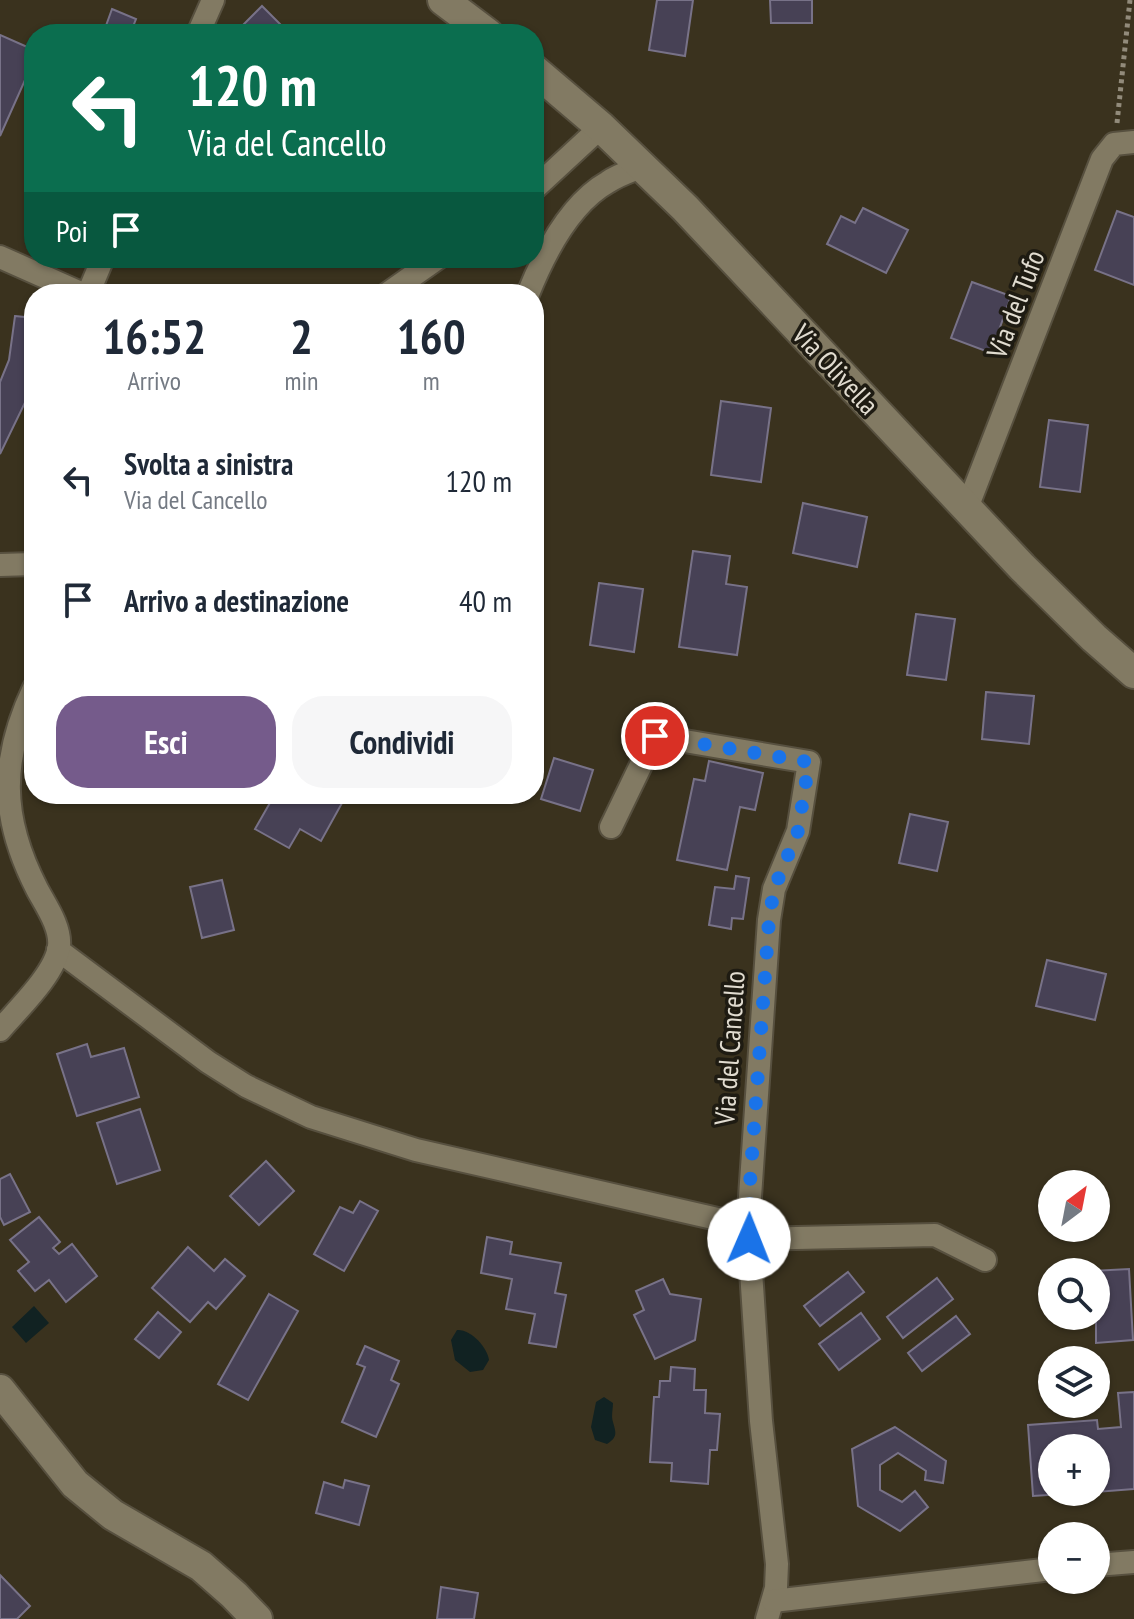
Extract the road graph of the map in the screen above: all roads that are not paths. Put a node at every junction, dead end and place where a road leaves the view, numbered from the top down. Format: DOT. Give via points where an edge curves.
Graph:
graph roads {
  1 [pos="213,0"];
  2 [pos="443,0"];
  3 [pos="202,24"];
  4 [pos="475,24"];
  5 [pos="544,79"];
  6 [pos="601,127"];
  7 [pos="1124,143"];
  8 [pos="643,166"];
  9 [pos="544,180"];
  10 [pos="0,257"];
  11 [pos="544,258"];
  12 [pos="24,267"];
  13 [pos="26,268"];
  14 [pos="424,268"];
  15 [pos="63,284"];
  16 [pos="401,284"];
  17 [pos="967,508"];
  18 [pos="24,564"];
  19 [pos="0,565"];
  20 [pos="1134,673"];
  21 [pos="24,709"];
  22 [pos="611,827"];
  23 [pos="58,950"];
  24 [pos="0,1030"];
  25 [pos="749,1233"];
  26 [pos="985,1260"];
  27 [pos="0,1390"];
  28 [pos="1134,1562"];
  29 [pos="1110,1564"];
  30 [pos="1038,1571"];
  31 [pos="770,1610"];
  32 [pos="257,1619"];
  1 -- 3 [label="street"];
  2 -- 4 [label="main road"];
  5 -- 6 [label="main road, Via Olivella"];
  6 -- 8 [label="main road, Via Olivella"];
  6 -- 9 [label="street"];
  7 -- 17 [label="street, Via del Tufo" via="1102,159"];
  8 -- 11 [label="street" via="605,183 570,215"];
  8 -- 17 [label="main road, Via Olivella"];
  10 -- 12 [label="street"];
  13 -- 15 [label="street"];
  14 -- 16 [label="street"];
  17 -- 20 [label="main road, Via Olivella" via="1055,601"];
  18 -- 19 [label="street"];
  21 -- 23 [label="street" via="8,743 4,783 14,833 56,926"];
  22 -- 25 [label="street, Via del Cancello" via="655,736 809,762 798,831 774,889 769,920"];
  23 -- 24 [label="street"];
  23 -- 25 [label="street" via="208,1062 311,1117 416,1150"];
  25 -- 26 [label="street" via="935,1235"];
  25 -- 31 [label="street, Via del Cancello" via="761,1421 775,1536 777,1576"];
  27 -- 32 [label="main road" via="75,1484 113,1515 201,1566"];
  28 -- 29 [label="street"];
  30 -- 31 [label="street, Via del Cancello"];
}
